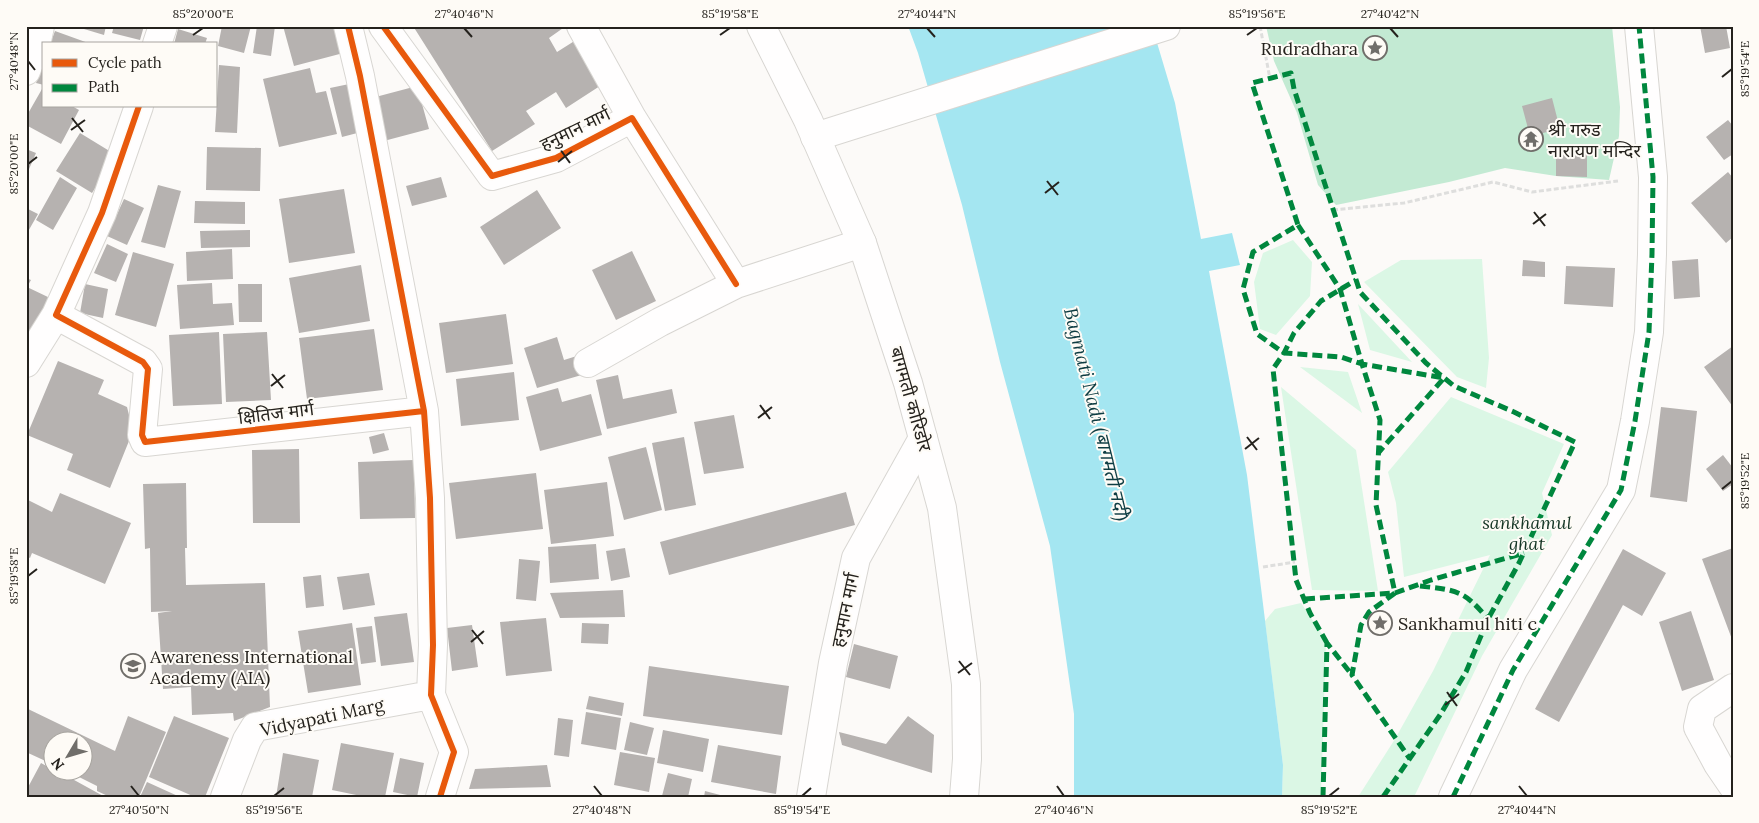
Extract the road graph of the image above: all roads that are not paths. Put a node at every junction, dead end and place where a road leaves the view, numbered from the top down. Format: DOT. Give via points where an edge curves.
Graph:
graph roads {
  1 [pos="40,26"];
  2 [pos="163,26"];
  3 [pos="348,26"];
  4 [pos="382,26"];
  5 [pos="581,26"];
  6 [pos="760,26"];
  7 [pos="1166,26"];
  8 [pos="1639,26"];
  9 [pos="158,42"];
  10 [pos="26,71"];
  11 [pos="138,108"];
  12 [pos="632,118"];
  13 [pos="815,137"];
  14 [pos="862,243"];
  15 [pos="736,284"];
  16 [pos="56,315"];
  17 [pos="588,363"];
  18 [pos="26,364"];
  19 [pos="424,411"];
  20 [pos="923,438"];
  21 [pos="1733,688"];
  22 [pos="431,695"];
  23 [pos="1733,786"];
  24 [pos="226,797"];
  25 [pos="440,797"];
  26 [pos="811,797"];
  27 [pos="964,797"];
  28 [pos="1453,797"];
  1 -- 10 [label="street"];
  2 -- 9 [label="street"];
  3 -- 19 [label="street"];
  4 -- 12 [label="street, हनुमान मार्ग" via="492,176 556,158"];
  5 -- 12 [label="street"];
  6 -- 13 [label="street, बागमती कोरिडोर"];
  7 -- 13 [label="street"];
  8 -- 28 [label="street" via="1653,177 1649,332 1620,490 1513,670"];
  11 -- 16 [label="street" via="102,213"];
  12 -- 15 [label="street, हनुमान मार्ग"];
  13 -- 14 [label="street, बागमती कोरिडोर"];
  14 -- 15 [label="street"];
  14 -- 20 [label="street, बागमती कोरिडोर"];
  15 -- 17 [label="street"];
  16 -- 18 [label="street"];
  16 -- 19 [label="street, क्षितिज मार्ग" via="143,362 148,369 142,435 145,442"];
  19 -- 22 [label="street" via="430,508"];
  20 -- 26 [label="street, हनुमान मार्ग" via="856,558 833,663"];
  20 -- 27 [label="street, बागमती कोरिडोर" via="942,508 966,684"];
  21 -- 23 [label="street" via="1702,709 1698,727"];
  22 -- 24 [label="street, Vidyapati Marg" via="255,728 247,740"];
  22 -- 25 [label="street" via="454,752"];
}
